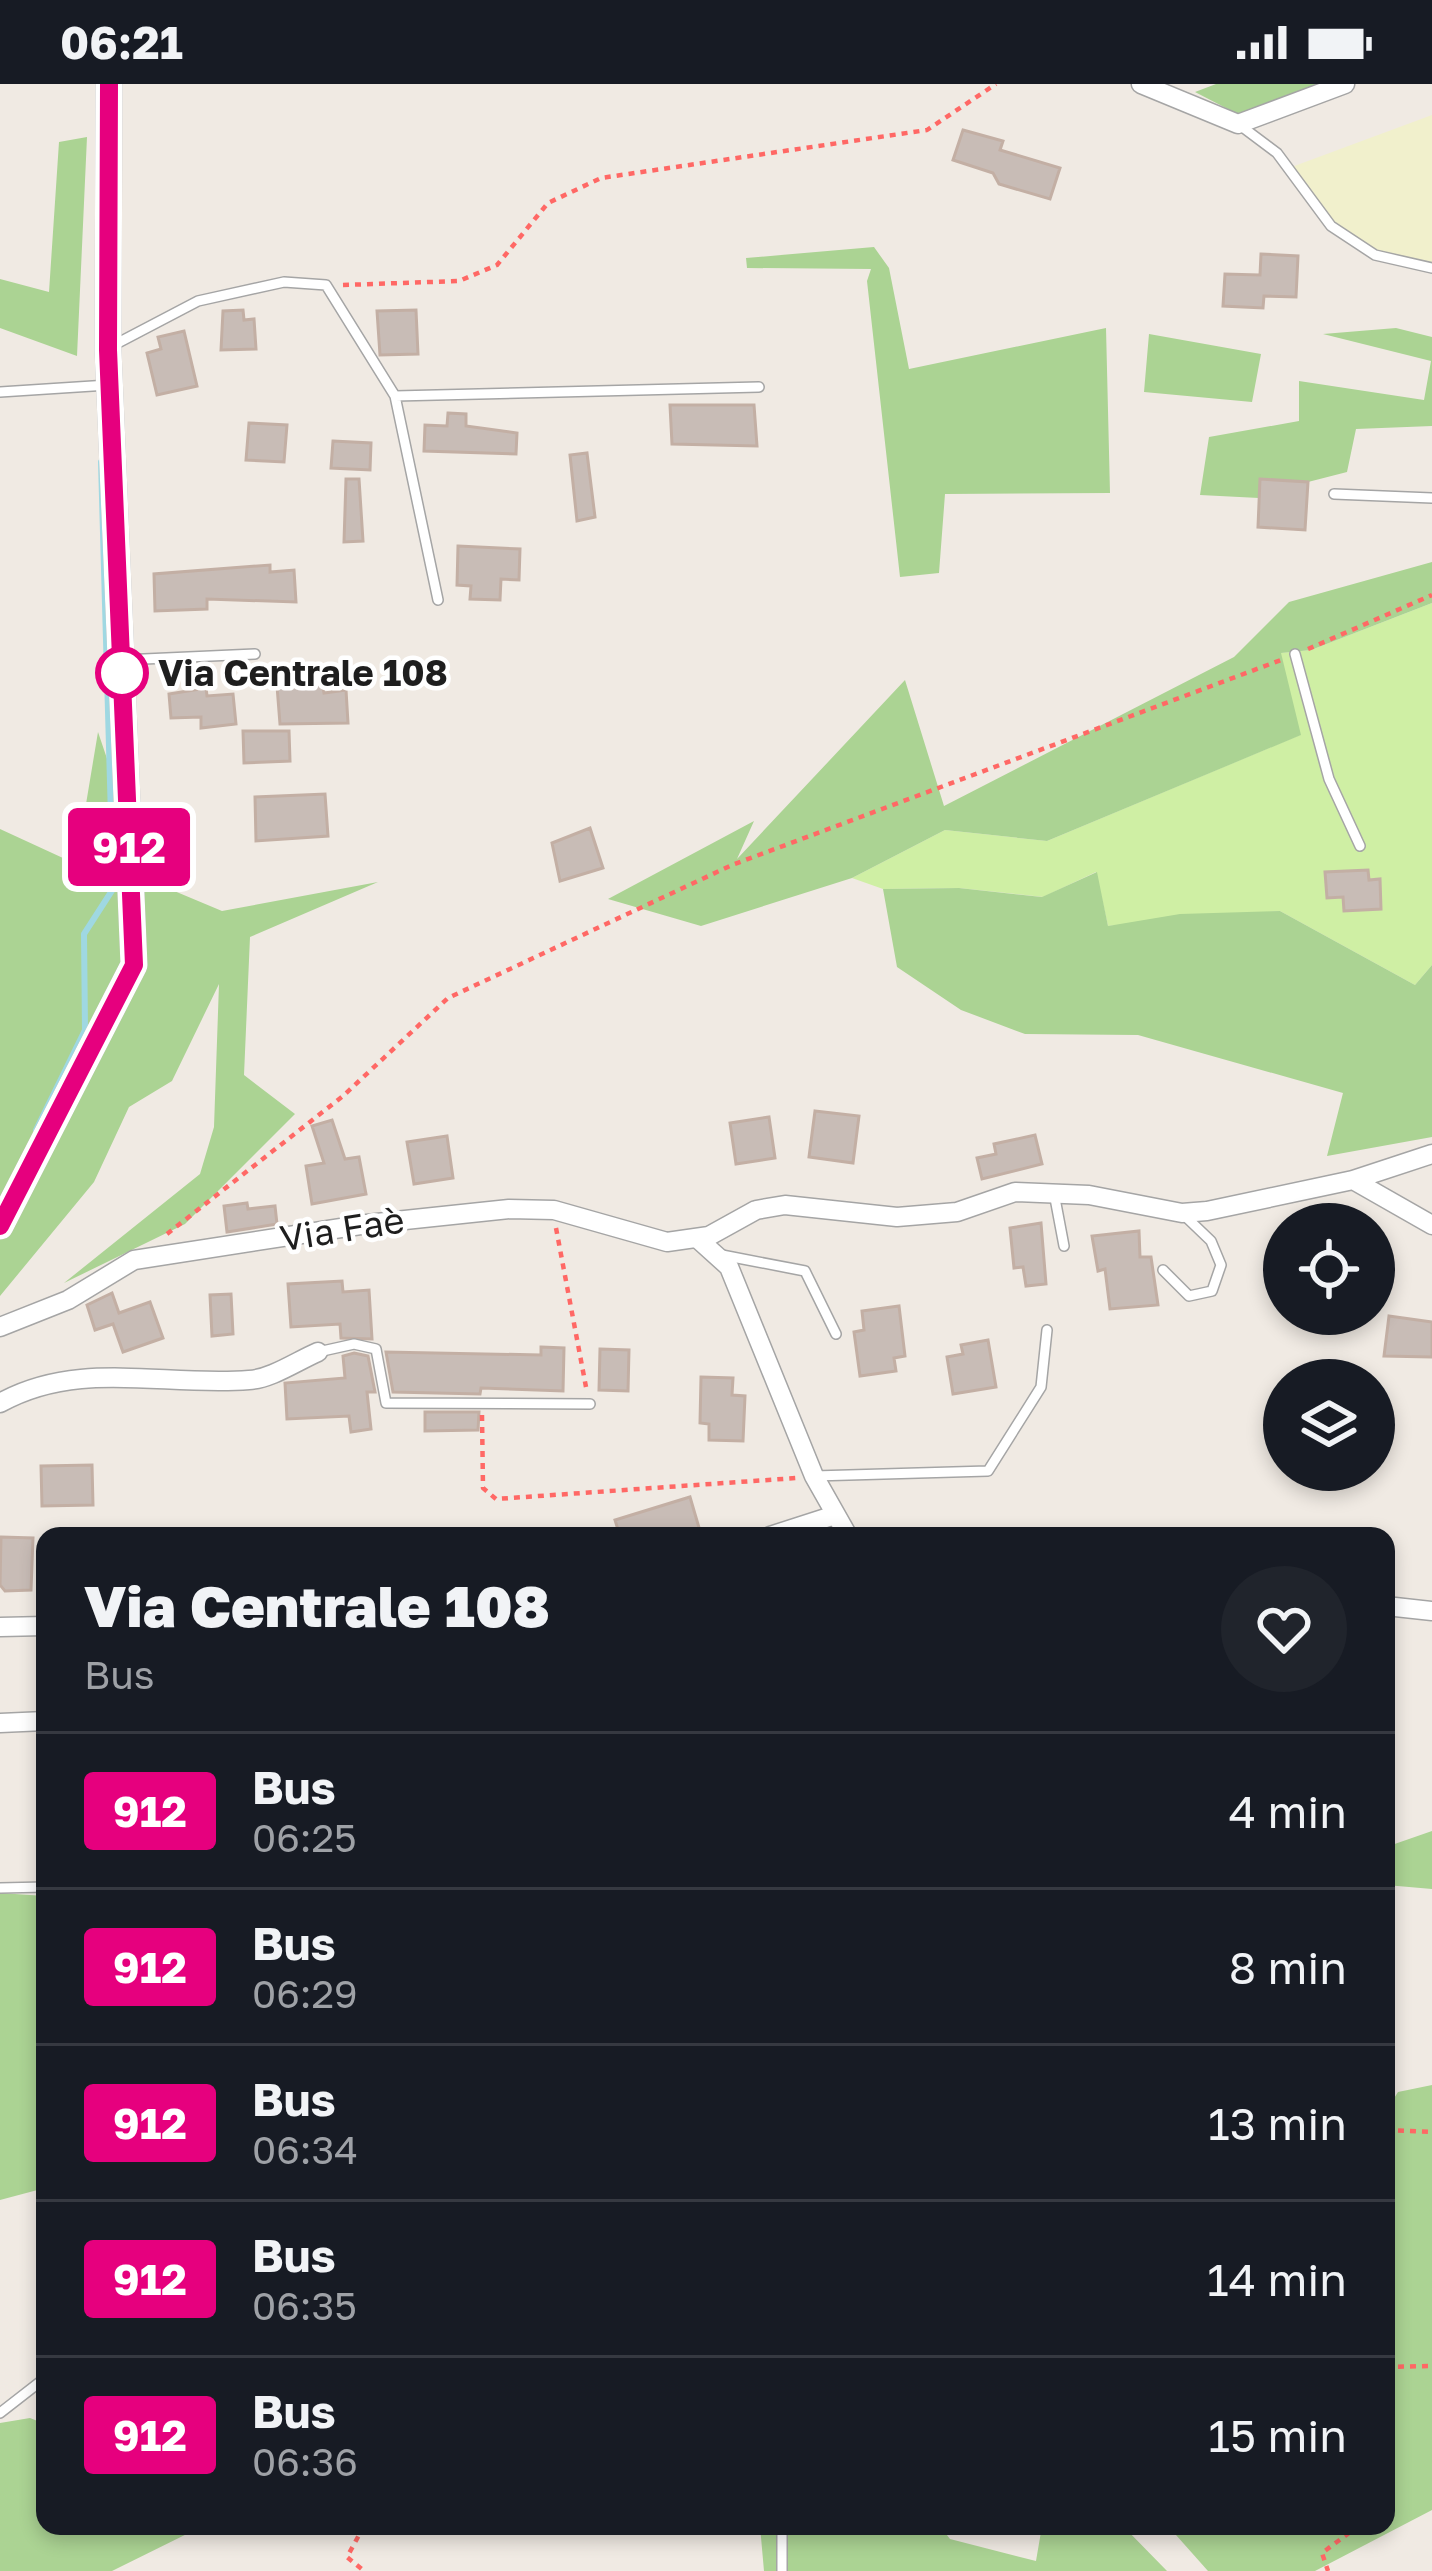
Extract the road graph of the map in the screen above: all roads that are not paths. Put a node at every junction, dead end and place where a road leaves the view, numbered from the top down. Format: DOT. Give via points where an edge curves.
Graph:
graph roads {
  1 [pos="109,84"];
  2 [pos="1142,84"];
  3 [pos="1346,84"];
  4 [pos="1238,124"];
  5 [pos="1432,268"];
  6 [pos="108,350"];
  7 [pos="110,385"];
  8 [pos="759,387"];
  9 [pos="0,392"];
  10 [pos="394,397"];
  11 [pos="1334,494"];
  12 [pos="1432,498"];
  13 [pos="438,600"];
  14 [pos="255,654"];
  15 [pos="1295,654"];
  16 [pos="122,660"];
  17 [pos="1360,847"];
  18 [pos="1432,1154"];
  19 [pos="1353,1180"];
  20 [pos="1054,1193"];
  21 [pos="1182,1213"];
  22 [pos="1432,1225"];
  23 [pos="0,1226"];
  24 [pos="706,1243"];
  25 [pos="1064,1246"];
  26 [pos="1163,1270"];
  27 [pos="0,1327"];
  28 [pos="1047,1330"];
  29 [pos="836,1334"];
  30 [pos="318,1352"];
  31 [pos="0,1403"];
  32 [pos="590,1404"];
  33 [pos="814,1476"];
  34 [pos="835,1515"];
  35 [pos="798,1527"];
  36 [pos="842,1527"];
  37 [pos="1395,1607"];
  38 [pos="1432,1611"];
  39 [pos="36,1626"];
  40 [pos="0,1628"];
  41 [pos="36,1721"];
  42 [pos="0,1723"];
  43 [pos="36,1887"];
  44 [pos="0,1888"];
  45 [pos="36,2385"];
  46 [pos="0,2413"];
  47 [pos="782,2535"];
  48 [pos="782,2571"];
  1 -- 6 [label="street"];
  2 -- 4 [label="street"];
  3 -- 4 [label="street"];
  4 -- 5 [label="lane" via="1277,152 1331,226 1376,255"];
  6 -- 7 [label="street"];
  6 -- 10 [label="lane" via="198,301 284,282 326,286"];
  7 -- 9 [label="lane"];
  7 -- 16 [label="street"];
  8 -- 10 [label="lane"];
  10 -- 13 [label="lane"];
  11 -- 12 [label="lane"];
  14 -- 16 [label="lane"];
  15 -- 17 [label="lane" via="1329,779"];
  16 -- 23 [label="street" via="134,965"];
  18 -- 19 [label="street"];
  19 -- 21 [label="street"];
  19 -- 22 [label="street"];
  20 -- 21 [label="street"];
  20 -- 24 [label="street" via="1015,1192 957,1212 897,1216 784,1205 756,1210"];
  20 -- 25 [label="lane"];
  21 -- 26 [label="lane" via="1211,1241 1221,1265 1212,1291 1189,1296"];
  24 -- 27 [label="street, Via Faè" via="667,1242 554,1210 367,1224 134,1259 68,1300"];
  24 -- 29 [label="lane" via="805,1271"];
  24 -- 33 [label="street" via="729,1267"];
  28 -- 33 [label="lane" via="1041,1387 988,1471"];
  30 -- 31 [label="street" via="254,1381 75,1376"];
  30 -- 32 [label="lane" via="376,1348 386,1403"];
  33 -- 34 [label="street"];
  34 -- 35 [label="street"];
  34 -- 36 [label="street"];
  37 -- 38 [label="street"];
  39 -- 40 [label="street"];
  41 -- 42 [label="street"];
  43 -- 44 [label="lane"];
  45 -- 46 [label="lane"];
  47 -- 48 [label="lane"];
}
